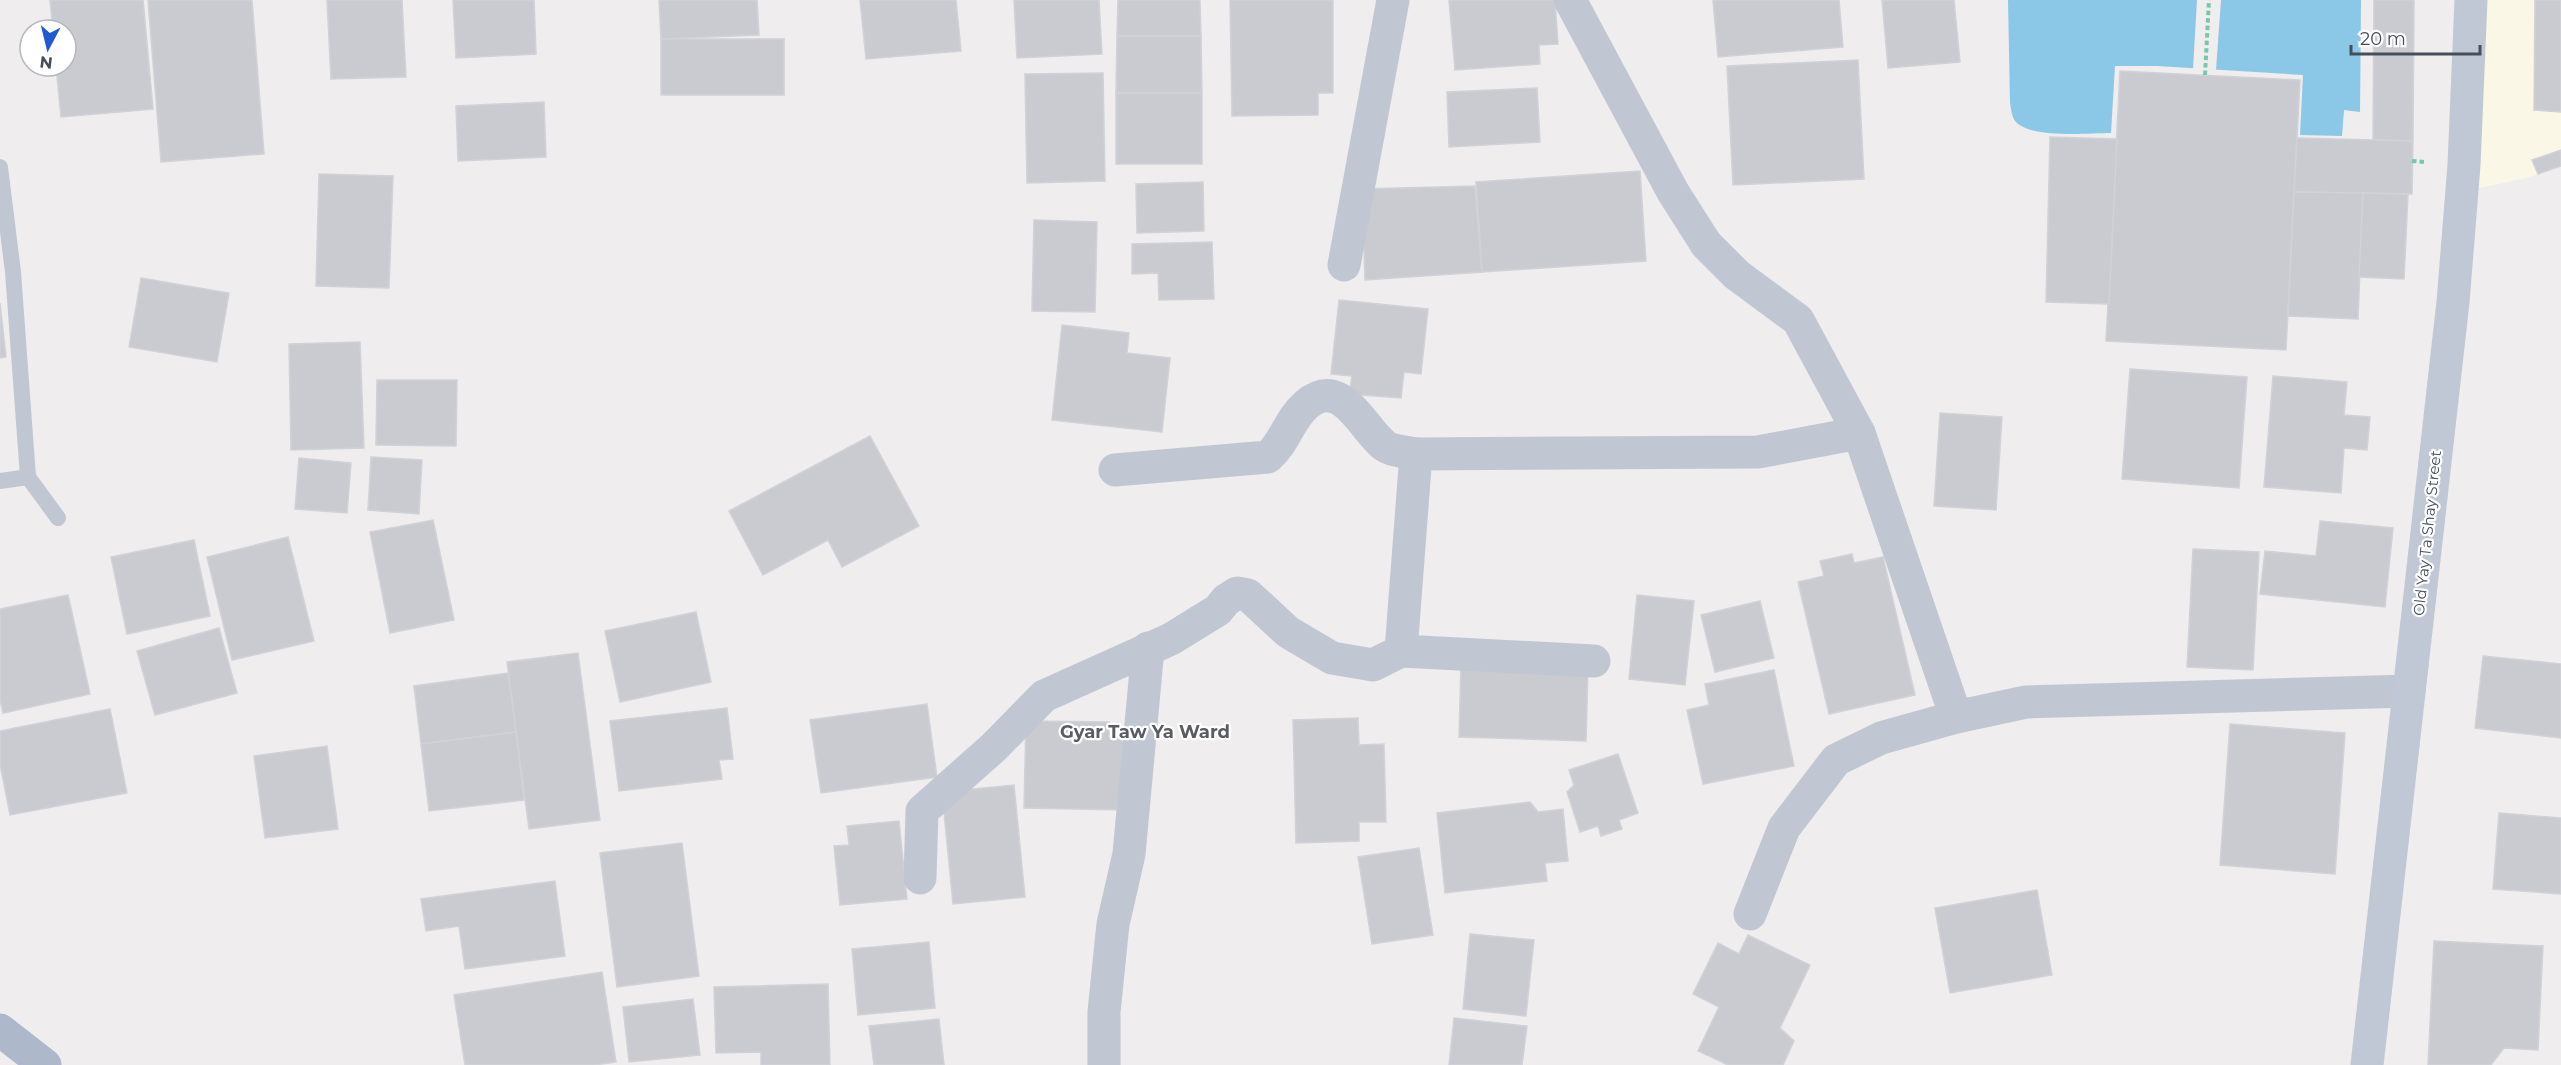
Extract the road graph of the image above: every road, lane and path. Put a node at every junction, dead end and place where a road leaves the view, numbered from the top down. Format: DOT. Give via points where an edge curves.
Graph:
graph roads {
  1 [pos="1393,0"];
  2 [pos="1570,0"];
  3 [pos="2209,0"];
  4 [pos="2471,0"];
  5 [pos="2205,75"];
  6 [pos="0,167"];
  7 [pos="1344,265"];
  8 [pos="1859,433"];
  9 [pos="1416,454"];
  10 [pos="1115,470"];
  11 [pos="28,477"];
  12 [pos="0,481"];
  13 [pos="58,518"];
  14 [pos="1148,648"];
  15 [pos="1401,651"];
  16 [pos="1594,661"];
  17 [pos="2409,691"];
  18 [pos="1956,717"];
  19 [pos="920,878"];
  20 [pos="1750,914"];
  21 [pos="0,1030"];
  22 [pos="45,1065"];
  23 [pos="1104,1065"];
  24 [pos="2367,1065"];
  1 -- 7 [label="street"];
  2 -- 8 [label="street" via="1673,192 1706,244 1737,275 1798,320"];
  3 -- 5 [label="path"];
  4 -- 17 [label="main road, Old Yay Ta Shay Street" via="2454,291"];
  6 -- 11 [label="lane" via="13,272"];
  8 -- 9 [label="street" via="1758,452"];
  8 -- 18 [label="street"];
  9 -- 10 [label="street" via="1385,447 1346,403 1323,397 1308,403 1295,415 1278,448 1268,457"];
  9 -- 15 [label="street"];
  11 -- 12 [label="lane"];
  11 -- 13 [label="lane"];
  14 -- 15 [label="street" via="1199,622 1237,593 1248,595 1288,632 1332,658 1372,665"];
  14 -- 19 [label="street" via="1044,696 927,804 920,819"];
  14 -- 23 [label="street" via="1129,854 1113,924 1107,979"];
  15 -- 16 [label="street"];
  17 -- 18 [label="street" via="2026,702"];
  17 -- 24 [label="main road, Old Yay Ta Shay Street"];
  18 -- 20 [label="street" via="1881,738 1836,760 1784,828"];
  21 -- 22 [label="main road"];
}
